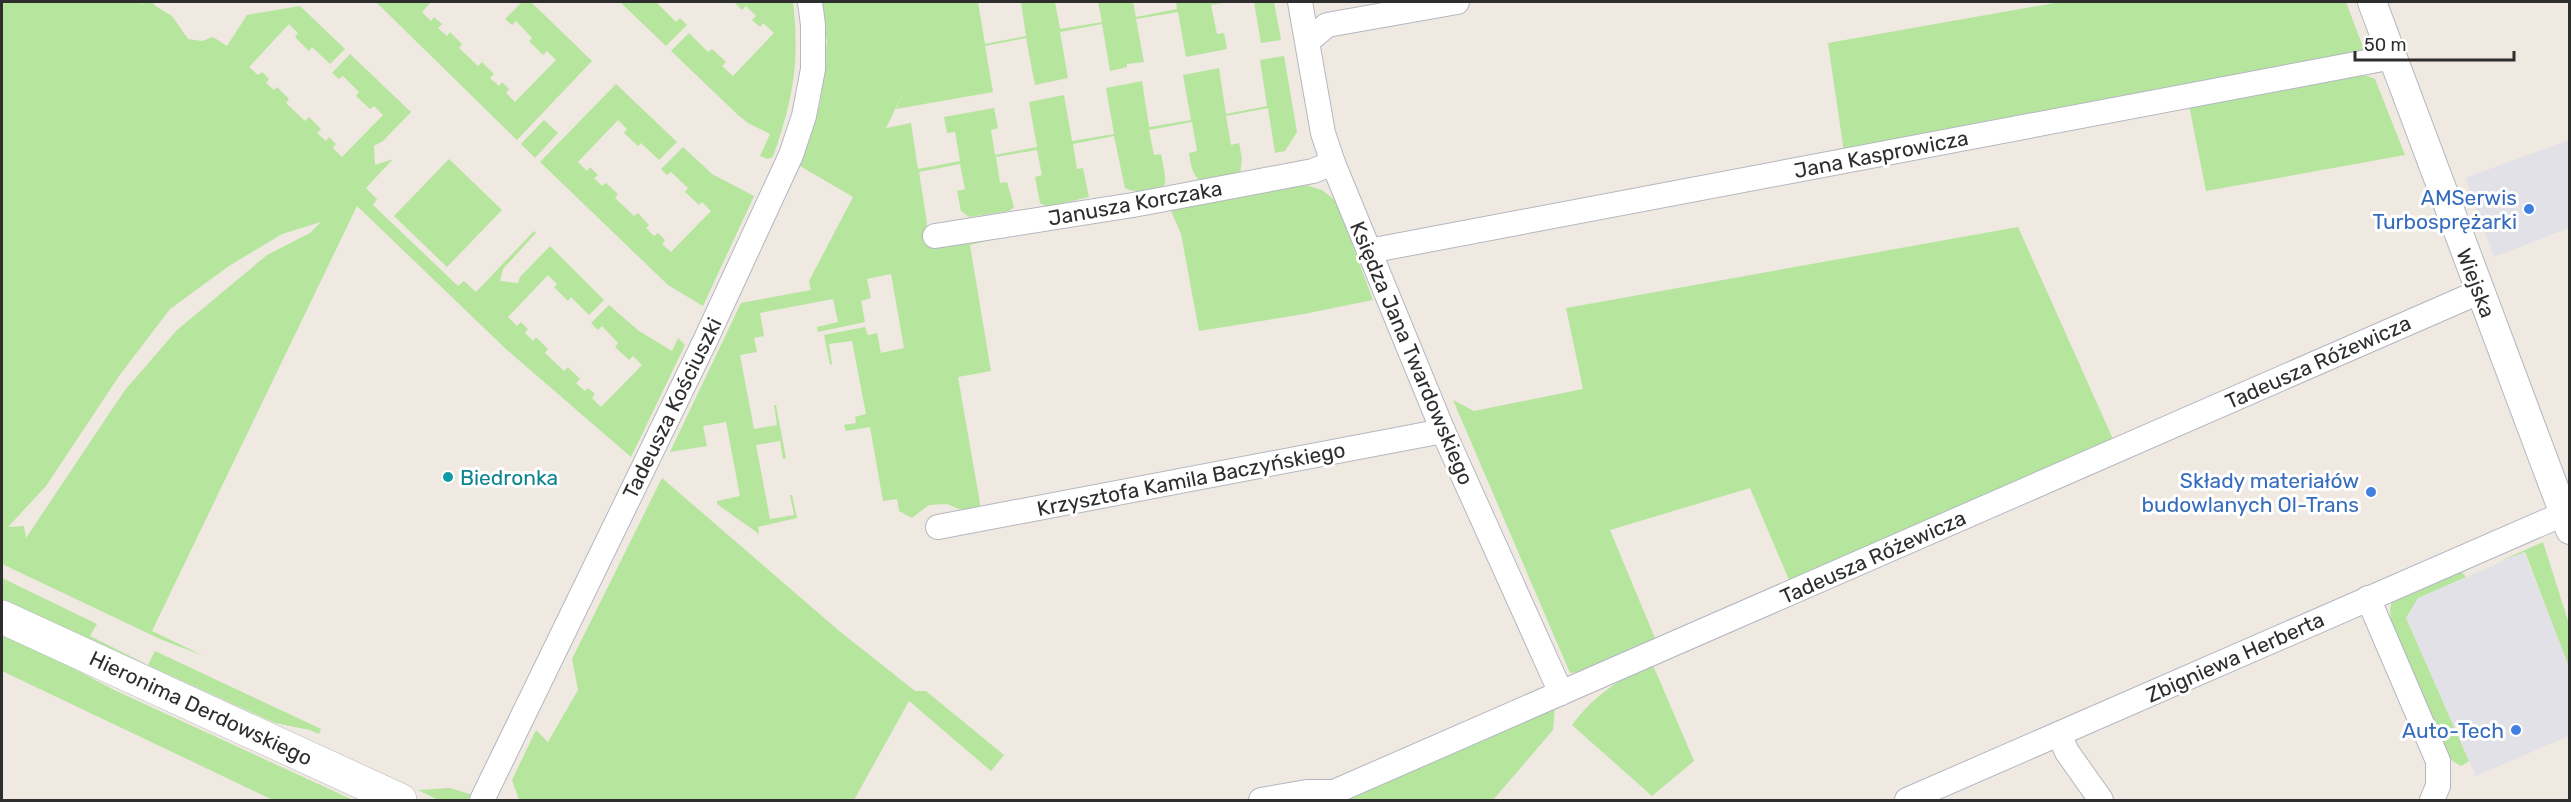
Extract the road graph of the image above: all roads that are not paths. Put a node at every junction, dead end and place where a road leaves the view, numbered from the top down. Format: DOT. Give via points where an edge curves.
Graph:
graph roads {
  1 [pos="810,2"];
  2 [pos="1300,2"];
  3 [pos="1457,2"];
  4 [pos="2372,2"];
  5 [pos="1308,41"];
  6 [pos="2393,57"];
  7 [pos="1333,163"];
  8 [pos="935,236"];
  9 [pos="1369,251"];
  10 [pos="2479,292"];
  11 [pos="1443,431"];
  12 [pos="2567,518"];
  13 [pos="938,527"];
  14 [pos="2368,598"];
  15 [pos="2,617"];
  16 [pos="1561,693"];
  17 [pos="2059,734"];
  18 [pos="400,801"];
  19 [pos="482,801"];
  20 [pos="1261,801"];
  21 [pos="1907,801"];
  22 [pos="2101,801"];
  23 [pos="2432,801"];
  1 -- 19 [label="street, Tadeusza Kościuszki" via="813,69 804,116 790,155 705,341"];
  2 -- 5 [label="street, Księdza Jana Twardowskiego"];
  3 -- 5 [label="street" via="1327,25"];
  4 -- 6 [label="street, Wiejska"];
  5 -- 7 [label="street, Księdza Jana Twardowskiego" via="1323,133"];
  6 -- 9 [label="street, Jana Kasprowicza"];
  6 -- 10 [label="street, Wiejska"];
  7 -- 8 [label="street, Janusza Korczaka" via="1313,171 1133,205"];
  7 -- 9 [label="street, Księdza Jana Twardowskiego"];
  9 -- 11 [label="street, Księdza Jana Twardowskiego"];
  10 -- 12 [label="street, Wiejska"];
  10 -- 16 [label="street, Tadeusza Różewicza"];
  11 -- 13 [label="street, Krzysztofa Kamila Baczyńskiego"];
  11 -- 16 [label="street, Księdza Jana Twardowskiego"];
  12 -- 14 [label="street, Zbigniewa Herberta"];
  14 -- 17 [label="street, Zbigniewa Herberta"];
  14 -- 23 [label="street" via="2438,761 2438,786"];
  15 -- 18 [label="main road, Hieronima Derdowskiego"];
  16 -- 20 [label="street, Tadeusza Różewicza" via="1334,792 1307,792"];
  17 -- 21 [label="street, Zbigniewa Herberta"];
  17 -- 22 [label="street"];
}
